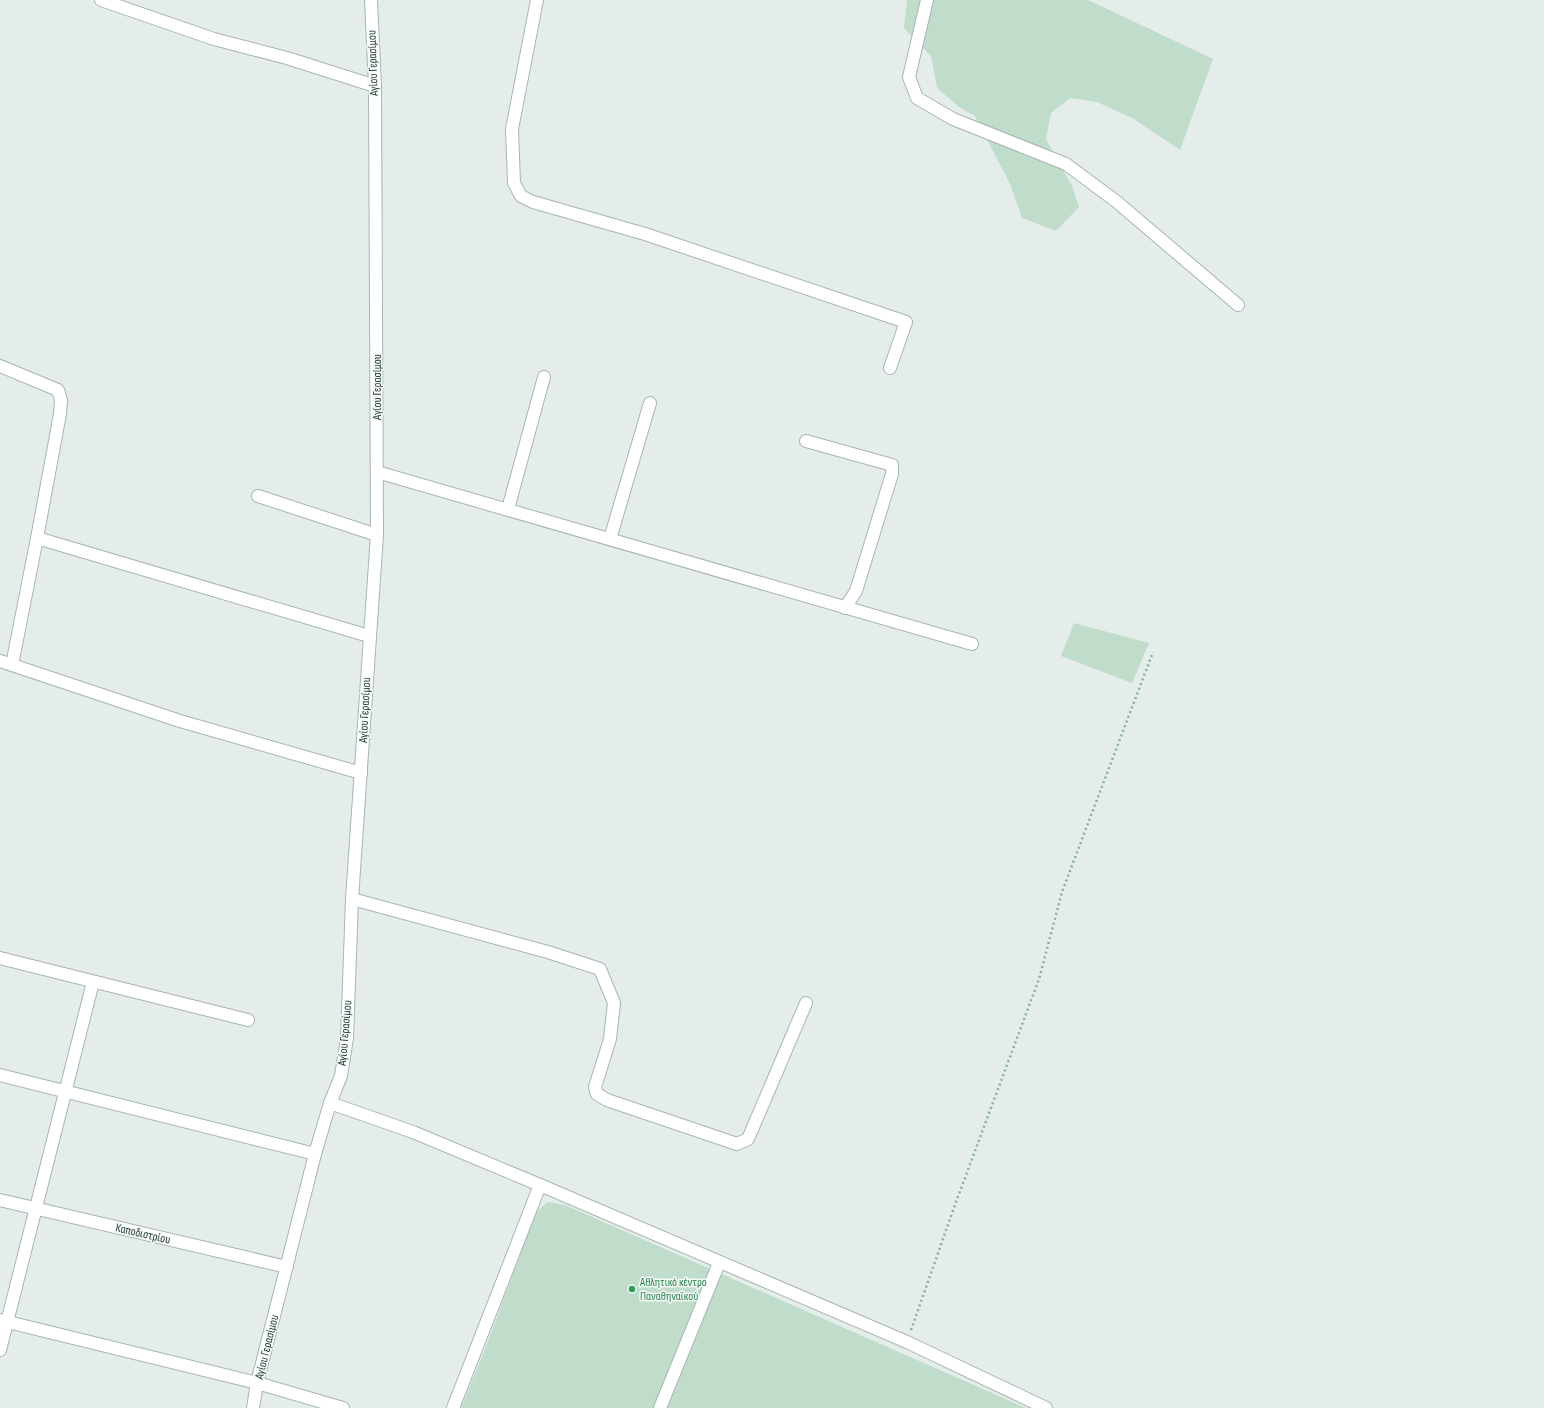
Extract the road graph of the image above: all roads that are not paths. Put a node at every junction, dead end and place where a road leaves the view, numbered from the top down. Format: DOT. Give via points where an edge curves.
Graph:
graph roads {
  1 [pos="101,0"];
  2 [pos="371,0"];
  3 [pos="537,0"];
  4 [pos="927,0"];
  5 [pos="375,86"];
  6 [pos="1238,304"];
  7 [pos="0,366"];
  8 [pos="890,368"];
  9 [pos="544,377"];
  10 [pos="650,403"];
  11 [pos="806,441"];
  12 [pos="377,472"];
  13 [pos="258,496"];
  14 [pos="508,509"];
  15 [pos="376,535"];
  16 [pos="37,538"];
  17 [pos="610,539"];
  18 [pos="845,608"];
  19 [pos="369,636"];
  20 [pos="972,644"];
  21 [pos="0,661"];
  22 [pos="12,665"];
  23 [pos="361,773"];
  24 [pos="352,899"];
  25 [pos="0,958"];
  26 [pos="93,982"];
  27 [pos="806,1003"];
  28 [pos="248,1020"];
  29 [pos="0,1075"];
  30 [pos="66,1090"];
  31 [pos="330,1103"];
  32 [pos="315,1154"];
  33 [pos="540,1185"];
  34 [pos="0,1200"];
  35 [pos="36,1208"];
  36 [pos="719,1263"];
  37 [pos="287,1267"];
  38 [pos="4,1321"];
  39 [pos="0,1350"];
  40 [pos="257,1383"];
  41 [pos="253,1408"];
  42 [pos="343,1408"];
  43 [pos="453,1408"];
  44 [pos="660,1408"];
  45 [pos="1046,1408"];
  1 -- 5 [label="street" via="214,39 287,58"];
  2 -- 5 [label="street, Αγίου Γερασίμου"];
  3 -- 8 [label="street" via="512,129 514,183 521,196 533,202 644,234 906,322"];
  4 -- 6 [label="street" via="909,77 917,98 953,119 1066,164 1117,202"];
  5 -- 12 [label="street, Αγίου Γερασίμου"];
  7 -- 16 [label="street" via="58,390 61,400"];
  9 -- 14 [label="street"];
  10 -- 17 [label="street"];
  11 -- 18 [label="street" via="892,465 892,474 856,591"];
  12 -- 14 [label="street"];
  12 -- 15 [label="street, Αγίου Γερασίμου"];
  13 -- 15 [label="street"];
  14 -- 17 [label="street"];
  15 -- 19 [label="street, Αγίου Γερασίμου"];
  16 -- 19 [label="street"];
  16 -- 22 [label="street"];
  17 -- 18 [label="street"];
  18 -- 20 [label="street"];
  19 -- 23 [label="street, Αγίου Γερασίμου"];
  21 -- 22 [label="street"];
  22 -- 23 [label="street" via="180,721"];
  23 -- 24 [label="street, Αγίου Γερασίμου"];
  24 -- 27 [label="street" via="548,952 600,969 614,1003 610,1038 595,1087 597,1094 607,1100 737,1144 748,1139"];
  24 -- 31 [label="street, Αγίου Γερασίμου" via="347,1038 341,1076"];
  25 -- 26 [label="street"];
  26 -- 28 [label="street"];
  26 -- 30 [label="street"];
  29 -- 30 [label="street"];
  30 -- 32 [label="street"];
  30 -- 35 [label="street"];
  31 -- 32 [label="street, Αγίου Γερασίμου"];
  31 -- 33 [label="street" via="413,1132"];
  32 -- 37 [label="street, Αγίου Γερασίμου"];
  33 -- 36 [label="street"];
  33 -- 43 [label="street"];
  34 -- 35 [label="street, Καποδιστρίου"];
  35 -- 37 [label="street, Καποδιστρίου"];
  35 -- 38 [label="street"];
  36 -- 44 [label="street"];
  36 -- 45 [label="street" via="907,1342"];
  37 -- 40 [label="street, Αγίου Γερασίμου"];
  38 -- 39 [label="street"];
  38 -- 40 [label="street"];
  40 -- 41 [label="street, Αγίου Γερασίμου"];
  40 -- 42 [label="street"];
}
